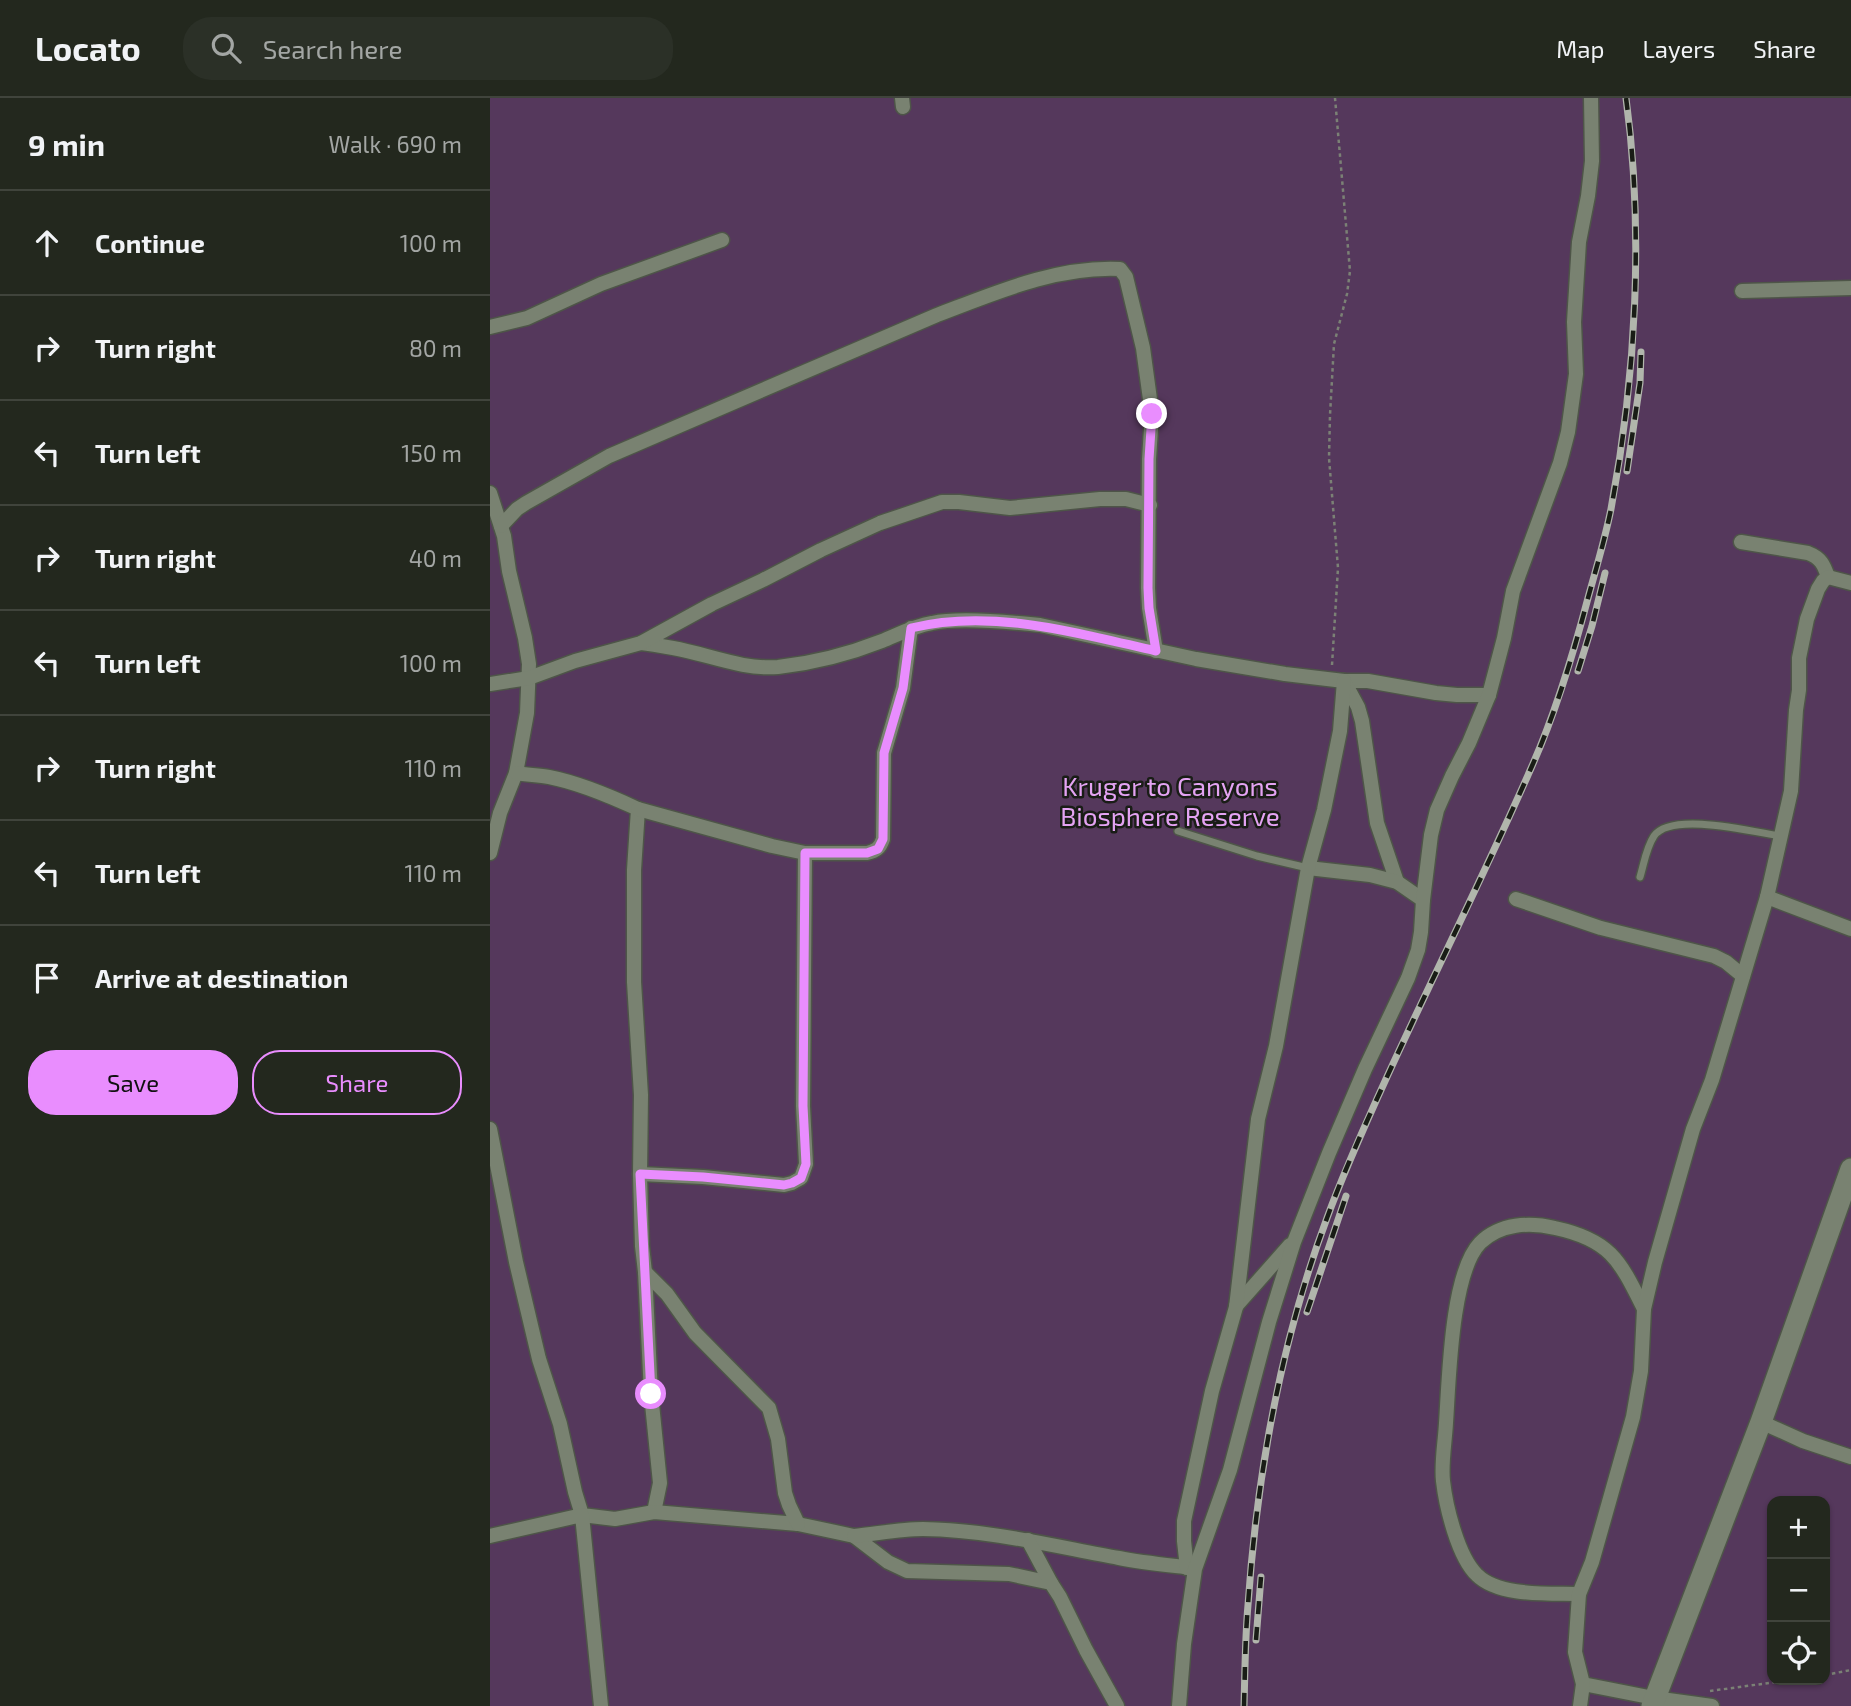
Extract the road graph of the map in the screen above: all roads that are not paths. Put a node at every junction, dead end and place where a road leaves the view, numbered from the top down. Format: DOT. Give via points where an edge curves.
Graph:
graph roads {
  1 [pos="1591,98"];
  2 [pos="722,240"];
  3 [pos="1851,288"];
  4 [pos="1742,291"];
  5 [pos="490,327"];
  6 [pos="490,493"];
  7 [pos="1150,505"];
  8 [pos="501,526"];
  9 [pos="1741,542"];
  10 [pos="1828,577"];
  11 [pos="1851,583"];
  12 [pos="911,628"];
  13 [pos="641,643"];
  14 [pos="1156,651"];
  15 [pos="529,677"];
  16 [pos="1337,680"];
  17 [pos="490,684"];
  18 [pos="1489,695"];
  19 [pos="516,773"];
  20 [pos="638,809"];
  21 [pos="1178,831"];
  22 [pos="1780,836"];
  23 [pos="490,853"];
  24 [pos="805,853"];
  25 [pos="1308,868"];
  26 [pos="1640,877"];
  27 [pos="1397,882"];
  28 [pos="1766,897"];
  29 [pos="1516,898"];
  30 [pos="1423,900"];
  31 [pos="1851,929"];
  32 [pos="1743,976"];
  33 [pos="490,1129"];
  34 [pos="1851,1169"];
  35 [pos="640,1174"];
  36 [pos="1294,1241"];
  37 [pos="645,1272"];
  38 [pos="1236,1307"];
  39 [pos="1644,1309"];
  40 [pos="1760,1422"];
  41 [pos="1851,1457"];
  42 [pos="654,1512"];
  43 [pos="582,1515"];
  44 [pos="798,1524"];
  45 [pos="490,1536"];
  46 [pos="853,1536"];
  47 [pos="1028,1540"];
  48 [pos="1191,1568"];
  49 [pos="1051,1583"];
  50 [pos="1579,1594"];
  51 [pos="1583,1684"];
  52 [pos="1653,1702"];
  53 [pos="601,1706"];
  54 [pos="1117,1706"];
  55 [pos="1179,1706"];
  56 [pos="1580,1706"];
  57 [pos="1712,1706"];
  1 -- 18 [label="street" via="1592,161 1578,242 1571,420 1513,592"];
  2 -- 5 [label="street" via="601,284 527,318"];
  3 -- 4 [label="street"];
  6 -- 8 [label="street"];
  7 -- 8 [label="street" via="1152,414 1143,348 1126,276 1117,268 1039,279 963,304 608,456 526,503"];
  7 -- 13 [label="street" via="1126,499 1010,508 942,502 821,550"];
  7 -- 14 [label="street" via="1149,608"];
  8 -- 15 [label="street"];
  9 -- 10 [label="street" via="1816,556"];
  10 -- 11 [label="street"];
  10 -- 22 [label="street" via="1812,601 1799,658 1791,791"];
  12 -- 13 [label="street" via="833,657 775,667"];
  12 -- 14 [label="street" via="957,621 1030,624"];
  12 -- 24 [label="street" via="903,688 884,753 881,845 867,853"];
  13 -- 15 [label="street"];
  14 -- 16 [label="street"];
  15 -- 17 [label="street"];
  15 -- 19 [label="street"];
  16 -- 18 [label="street"];
  16 -- 25 [label="street" via="1340,731"];
  16 -- 27 [label="street" via="1358,707 1377,823"];
  18 -- 30 [label="street" via="1437,810"];
  19 -- 20 [label="street" via="578,785"];
  19 -- 23 [label="street"];
  20 -- 24 [label="street"];
  20 -- 35 [label="street" via="633,927"];
  21 -- 25 [label="lane"];
  22 -- 26 [label="lane" via="1690,823 1673,825 1653,837"];
  22 -- 28 [label="street"];
  24 -- 35 [label="street" via="803,1174 784,1185"];
  25 -- 27 [label="street"];
  25 -- 38 [label="street" via="1258,1119"];
  27 -- 30 [label="street"];
  28 -- 31 [label="street"];
  28 -- 32 [label="street"];
  29 -- 32 [label="street" via="1601,928 1713,956"];
  30 -- 36 [label="street" via="1418,950 1408,978"];
  32 -- 39 [label="street" via="1693,1129"];
  33 -- 43 [label="street" via="539,1359"];
  34 -- 40 [label="street"];
  35 -- 37 [label="street"];
  36 -- 38 [label="street"];
  36 -- 48 [label="street" via="1230,1470"];
  37 -- 42 [label="street" via="660,1483"];
  37 -- 44 [label="street" via="695,1333 769,1408 785,1493"];
  38 -- 48 [label="street" via="1184,1521"];
  39 -- 50 [label="street" via="1633,1417"];
  39 -- 50 [label="street" via="1606,1248 1587,1237 1541,1225 1525,1224 1492,1233 1468,1262 1458,1294 1442,1478 1449,1516 1466,1559 1477,1576 1494,1586"];
  40 -- 41 [label="street"];
  40 -- 52 [label="street"];
  42 -- 43 [label="street" via="615,1519"];
  42 -- 44 [label="street"];
  43 -- 45 [label="street"];
  43 -- 53 [label="street"];
  44 -- 46 [label="street"];
  46 -- 47 [label="street" via="919,1529"];
  46 -- 49 [label="street" via="906,1571 1009,1574"];
  47 -- 48 [label="street"];
  47 -- 49 [label="street"];
  48 -- 55 [label="street"];
  49 -- 54 [label="street"];
  50 -- 51 [label="street" via="1575,1652"];
  51 -- 52 [label="street"];
  51 -- 56 [label="street"];
  52 -- 57 [label="street"];
}
